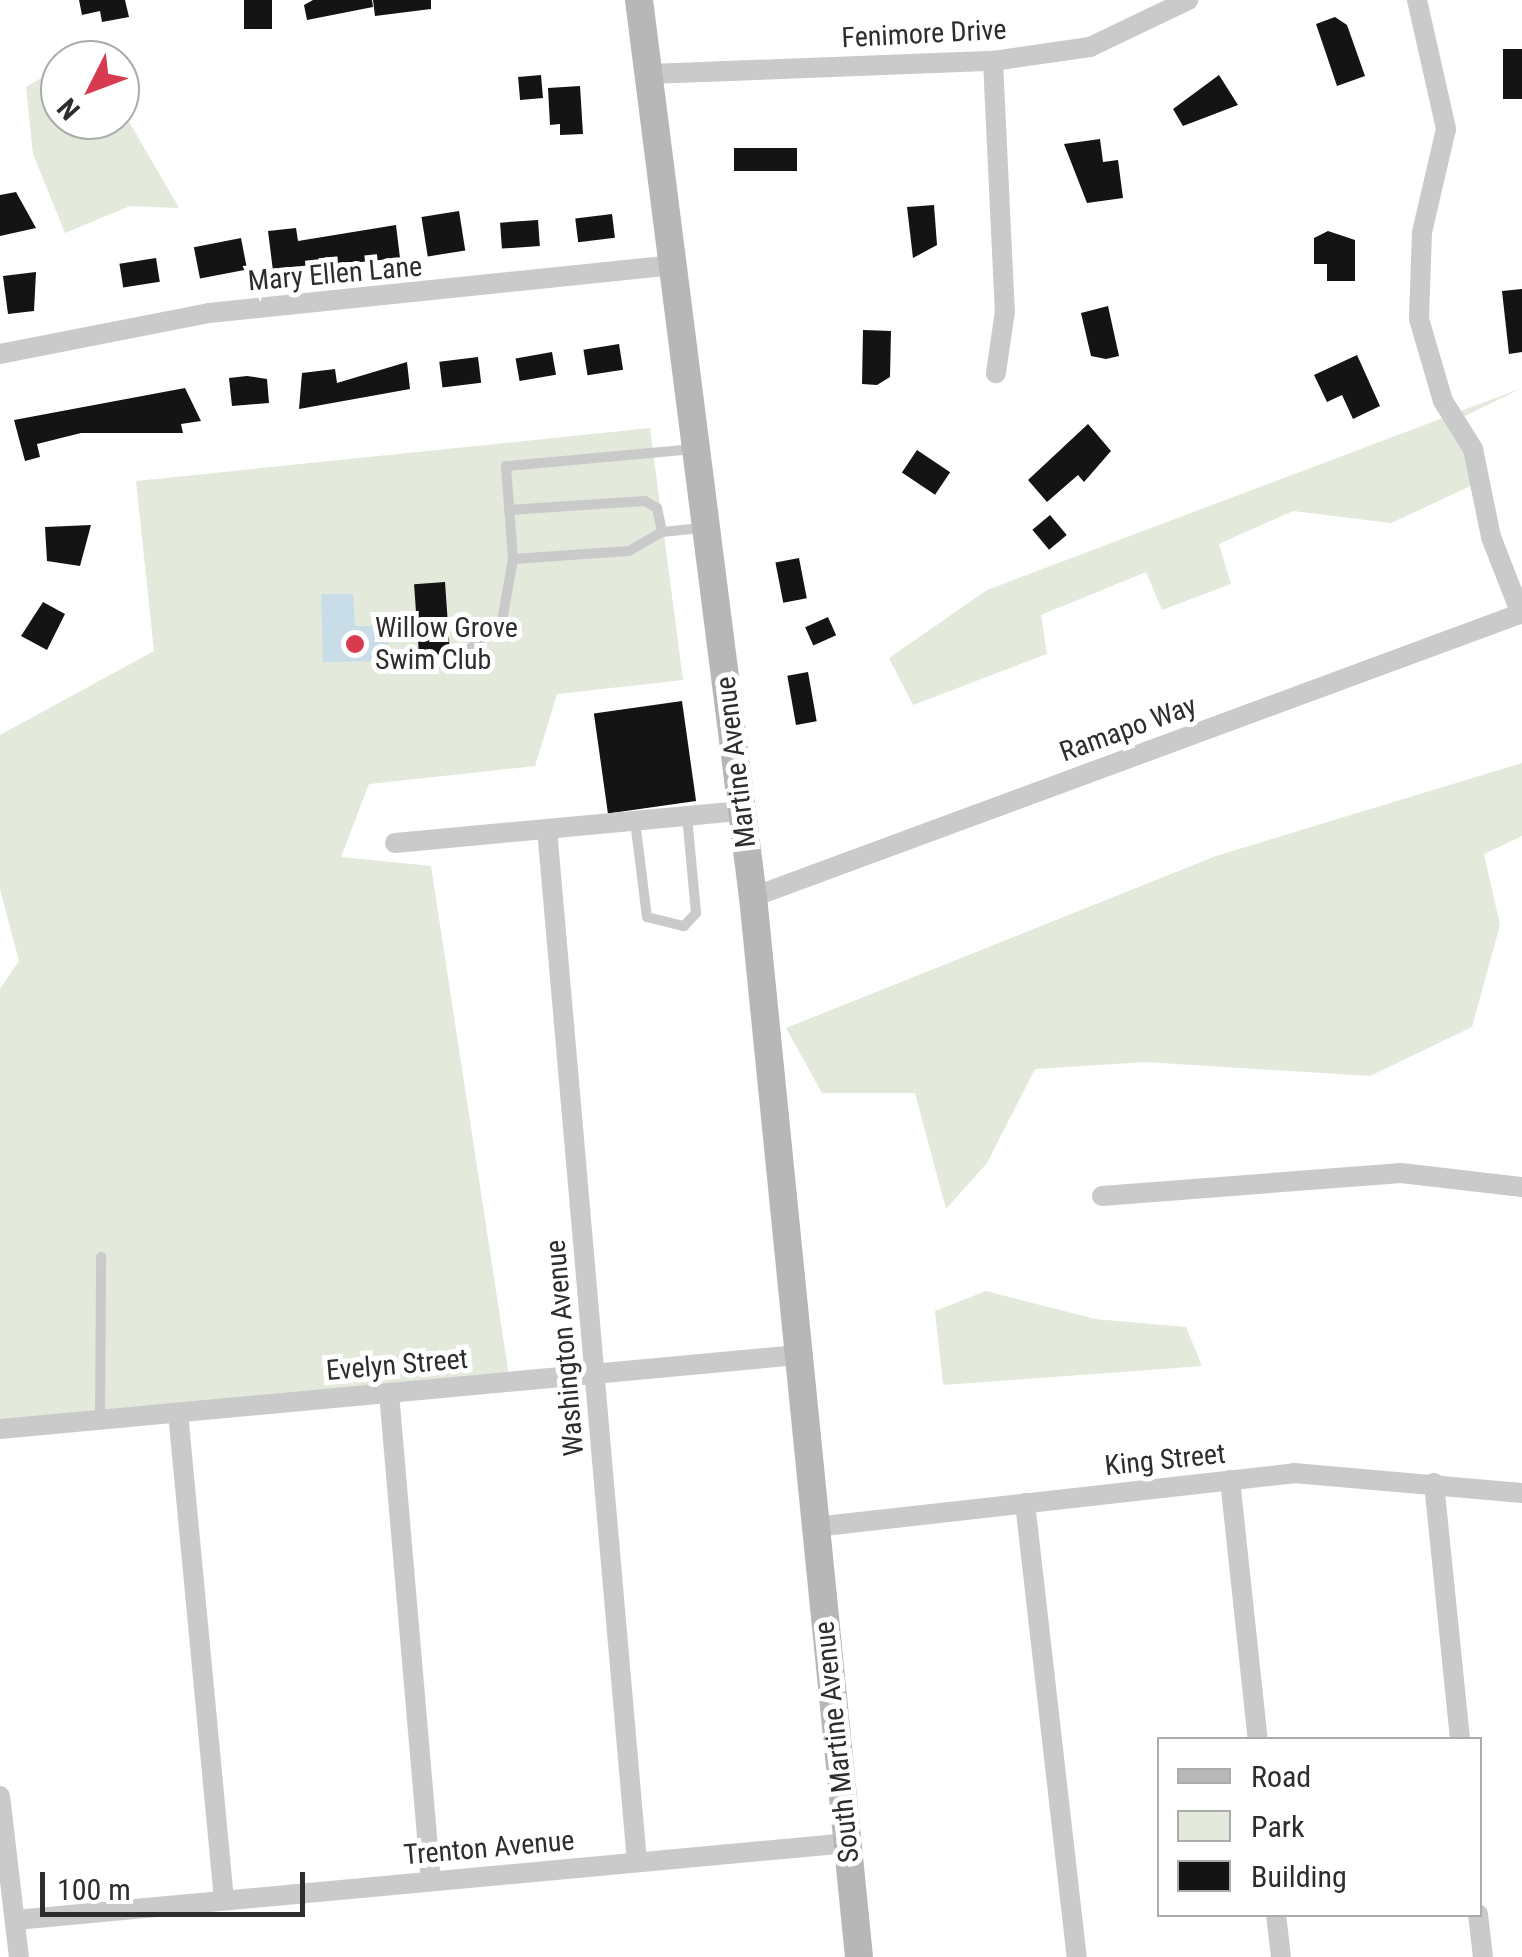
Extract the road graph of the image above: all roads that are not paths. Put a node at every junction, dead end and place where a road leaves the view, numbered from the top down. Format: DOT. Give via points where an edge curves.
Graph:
graph roads {
  1 [pos="639,0"];
  2 [pos="1188,0"];
  3 [pos="1418,0"];
  4 [pos="993,60"];
  5 [pos="650,74"];
  6 [pos="677,265"];
  7 [pos="0,354"];
  8 [pos="996,373"];
  9 [pos="699,449"];
  10 [pos="509,510"];
  11 [pos="708,527"];
  12 [pos="662,532"];
  13 [pos="513,560"];
  14 [pos="1522,613"];
  15 [pos="453,663"];
  16 [pos="742,812"];
  17 [pos="687,816"];
  18 [pos="636,821"];
  19 [pos="547,829"];
  20 [pos="395,843"];
  21 [pos="753,897"];
  22 [pos="1522,1187"];
  23 [pos="1102,1196"];
  24 [pos="101,1257"];
  25 [pos="798,1355"];
  26 [pos="595,1374"];
  27 [pos="389,1393"];
  28 [pos="178,1413"];
  29 [pos="100,1420"];
  30 [pos="0,1429"];
  31 [pos="1230,1480"];
  32 [pos="1434,1483"];
  33 [pos="1522,1493"];
  34 [pos="1025,1503"];
  35 [pos="816,1527"];
  36 [pos="1258,1737"];
  37 [pos="1460,1737"];
  38 [pos="0,1796"];
  39 [pos="848,1843"];
  40 [pos="637,1862"];
  41 [pos="431,1881"];
  42 [pos="224,1900"];
  43 [pos="1276,1917"];
  44 [pos="1478,1917"];
  45 [pos="8,1920"];
  46 [pos="19,1957"];
  47 [pos="859,1957"];
  48 [pos="1076,1957"];
  49 [pos="1281,1957"];
  50 [pos="1483,1957"];
  1 -- 5 [label="main road, Martine Avenue"];
  2 -- 4 [label="street, Fenimore Drive" via="1090,48"];
  3 -- 14 [label="street" via="1446,129 1422,232 1419,320 1443,401 1473,449 1491,537"];
  4 -- 5 [label="street, Fenimore Drive"];
  4 -- 8 [label="street" via="1005,311"];
  5 -- 6 [label="main road, Martine Avenue"];
  6 -- 7 [label="street, Mary Ellen Lane" via="209,313"];
  6 -- 9 [label="main road, Martine Avenue"];
  9 -- 10 [label="lane" via="506,466"];
  9 -- 11 [label="main road, Martine Avenue"];
  10 -- 12 [label="lane" via="645,501 657,508"];
  10 -- 13 [label="lane"];
  11 -- 12 [label="lane"];
  11 -- 16 [label="main road, Martine Avenue"];
  12 -- 13 [label="lane" via="629,551"];
  13 -- 15 [label="lane" via="502,621"];
  14 -- 21 [label="street, Ramapo Way"];
  16 -- 17 [label="street"];
  16 -- 21 [label="main road, Martine Avenue"];
  17 -- 18 [label="street"];
  17 -- 18 [label="lane" via="696,912 684,926 647,917"];
  18 -- 19 [label="street"];
  19 -- 20 [label="street"];
  19 -- 26 [label="street, Washington Avenue"];
  21 -- 25 [label="main road, Martine Avenue"];
  22 -- 23 [label="street" via="1401,1173"];
  24 -- 29 [label="lane"];
  25 -- 26 [label="street, Evelyn Street"];
  25 -- 35 [label="main road, Martine Avenue"];
  26 -- 27 [label="street, Evelyn Street"];
  26 -- 40 [label="street, Washington Avenue"];
  27 -- 28 [label="street, Evelyn Street"];
  27 -- 41 [label="street"];
  28 -- 29 [label="street, Evelyn Street"];
  28 -- 42 [label="street"];
  29 -- 30 [label="street, Evelyn Street"];
  31 -- 32 [label="street, King Street" via="1340,1473"];
  31 -- 34 [label="street, King Street"];
  31 -- 36 [label="street"];
  32 -- 33 [label="street, King Street"];
  32 -- 37 [label="street"];
  34 -- 35 [label="street, King Street"];
  34 -- 48 [label="street"];
  35 -- 39 [label="main road, South Martine Avenue"];
  38 -- 45 [label="street"];
  39 -- 40 [label="street, Trenton Avenue"];
  39 -- 47 [label="main road, South Martine Avenue"];
  40 -- 41 [label="street, Trenton Avenue"];
  41 -- 42 [label="street, Trenton Avenue"];
  42 -- 45 [label="street, Trenton Avenue"];
  43 -- 49 [label="street"];
  44 -- 50 [label="street"];
  45 -- 46 [label="street"];
}
